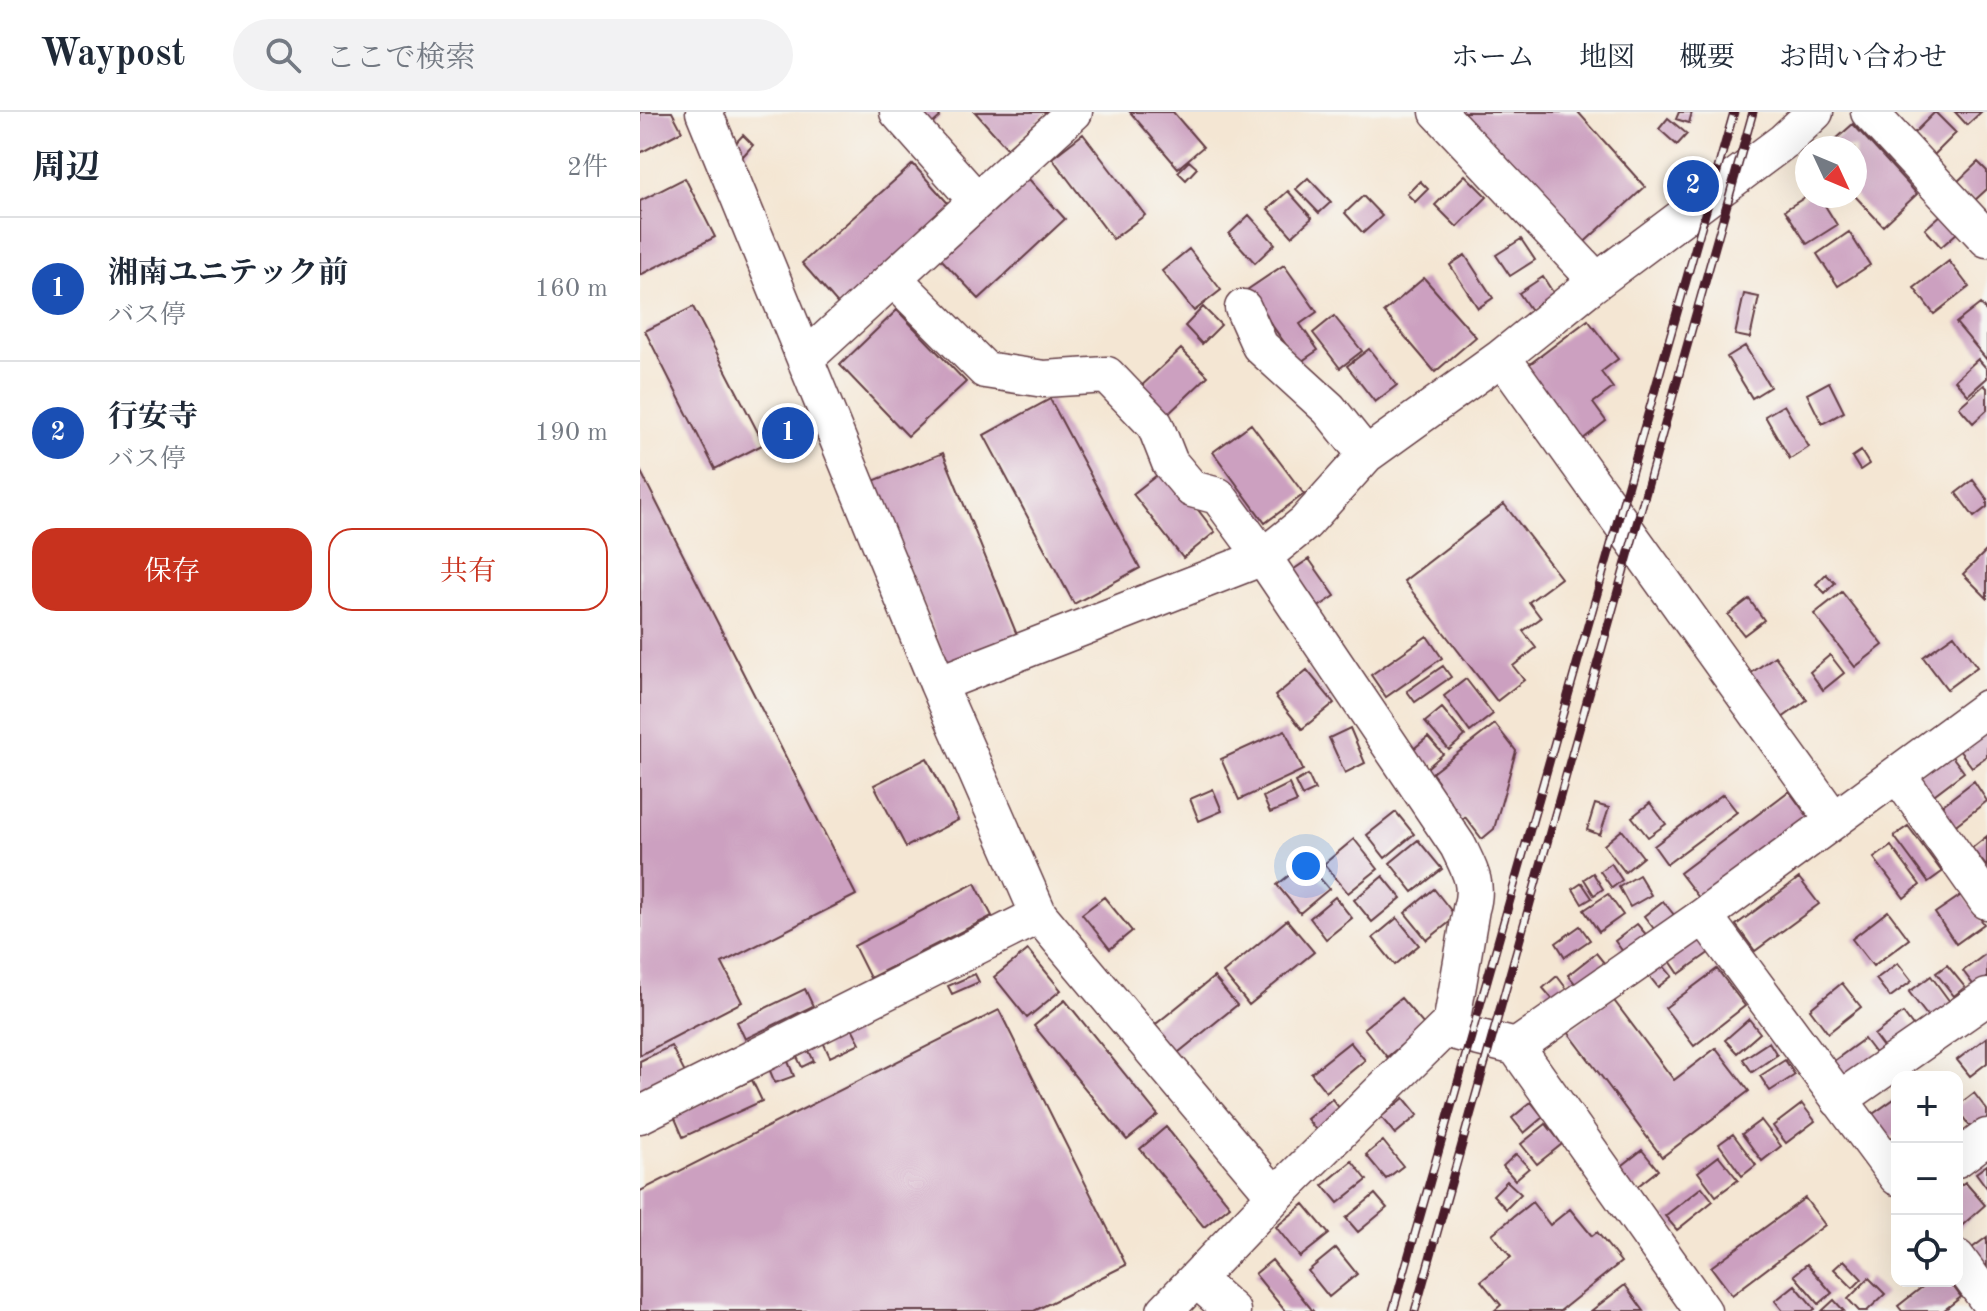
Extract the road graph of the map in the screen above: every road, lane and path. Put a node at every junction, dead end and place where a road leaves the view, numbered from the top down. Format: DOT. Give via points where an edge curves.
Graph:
graph roads {
  1 [pos="704,112"];
  2 [pos="898,112"];
  3 [pos="1074,112"];
  4 [pos="1438,112"];
  5 [pos="1815,112"];
  6 [pos="1869,112"];
  7 [pos="977,201"];
  8 [pos="1987,239"];
  9 [pos="893,278"];
  10 [pos="1597,281"];
  11 [pos="1243,308"];
  12 [pos="1502,357"];
  13 [pos="805,359"];
  14 [pos="1366,455"];
  15 [pos="1263,557"];
  16 [pos="938,684"];
  17 [pos="1987,708"];
  18 [pos="1898,775"];
  19 [pos="1834,820"];
  20 [pos="1987,901"];
  21 [pos="1039,915"];
  22 [pos="1704,916"];
  23 [pos="1987,997"];
  24 [pos="1450,1031"];
  25 [pos="1516,1047"];
  26 [pos="1839,1100"];
  27 [pos="640,1115"];
  28 [pos="1987,1137"];
  29 [pos="1963,1155"];
  30 [pos="1891,1169"];
  31 [pos="1275,1196"];
  32 [pos="1963,1266"];
  33 [pos="1196,1279"];
  34 [pos="1987,1299"];
  35 [pos="1165,1311"];
  36 [pos="1232,1311"];
  37 [pos="1703,1311"];
  1 -- 13 [label="street"];
  2 -- 7 [label="street"];
  3 -- 7 [label="street"];
  4 -- 10 [label="street"];
  5 -- 10 [label="street"];
  6 -- 8 [label="street"];
  7 -- 9 [label="street"];
  9 -- 13 [label="street"];
  9 -- 15 [label="street" via="985,370 1044,379 1107,375 1155,425 1170,463 1192,489 1218,496"];
  10 -- 12 [label="street"];
  11 -- 14 [label="street" via="1260,346 1329,409"];
  12 -- 14 [label="street"];
  12 -- 19 [label="street"];
  13 -- 16 [label="street"];
  14 -- 15 [label="street" via="1305,523"];
  15 -- 16 [label="street"];
  15 -- 24 [label="street" via="1469,869 1477,892"];
  16 -- 21 [label="street"];
  17 -- 18 [label="street"];
  18 -- 19 [label="street"];
  18 -- 20 [label="street"];
  19 -- 22 [label="street"];
  21 -- 27 [label="street"];
  21 -- 31 [label="street"];
  22 -- 25 [label="street"];
  22 -- 26 [label="street"];
  23 -- 26 [label="street"];
  24 -- 25 [label="street"];
  24 -- 31 [label="street" via="1444,1029"];
  25 -- 37 [label="street"];
  26 -- 30 [label="street"];
  28 -- 29 [label="street"];
  31 -- 33 [label="street"];
  32 -- 34 [label="street"];
  33 -- 35 [label="street"];
  33 -- 36 [label="street"];
}
